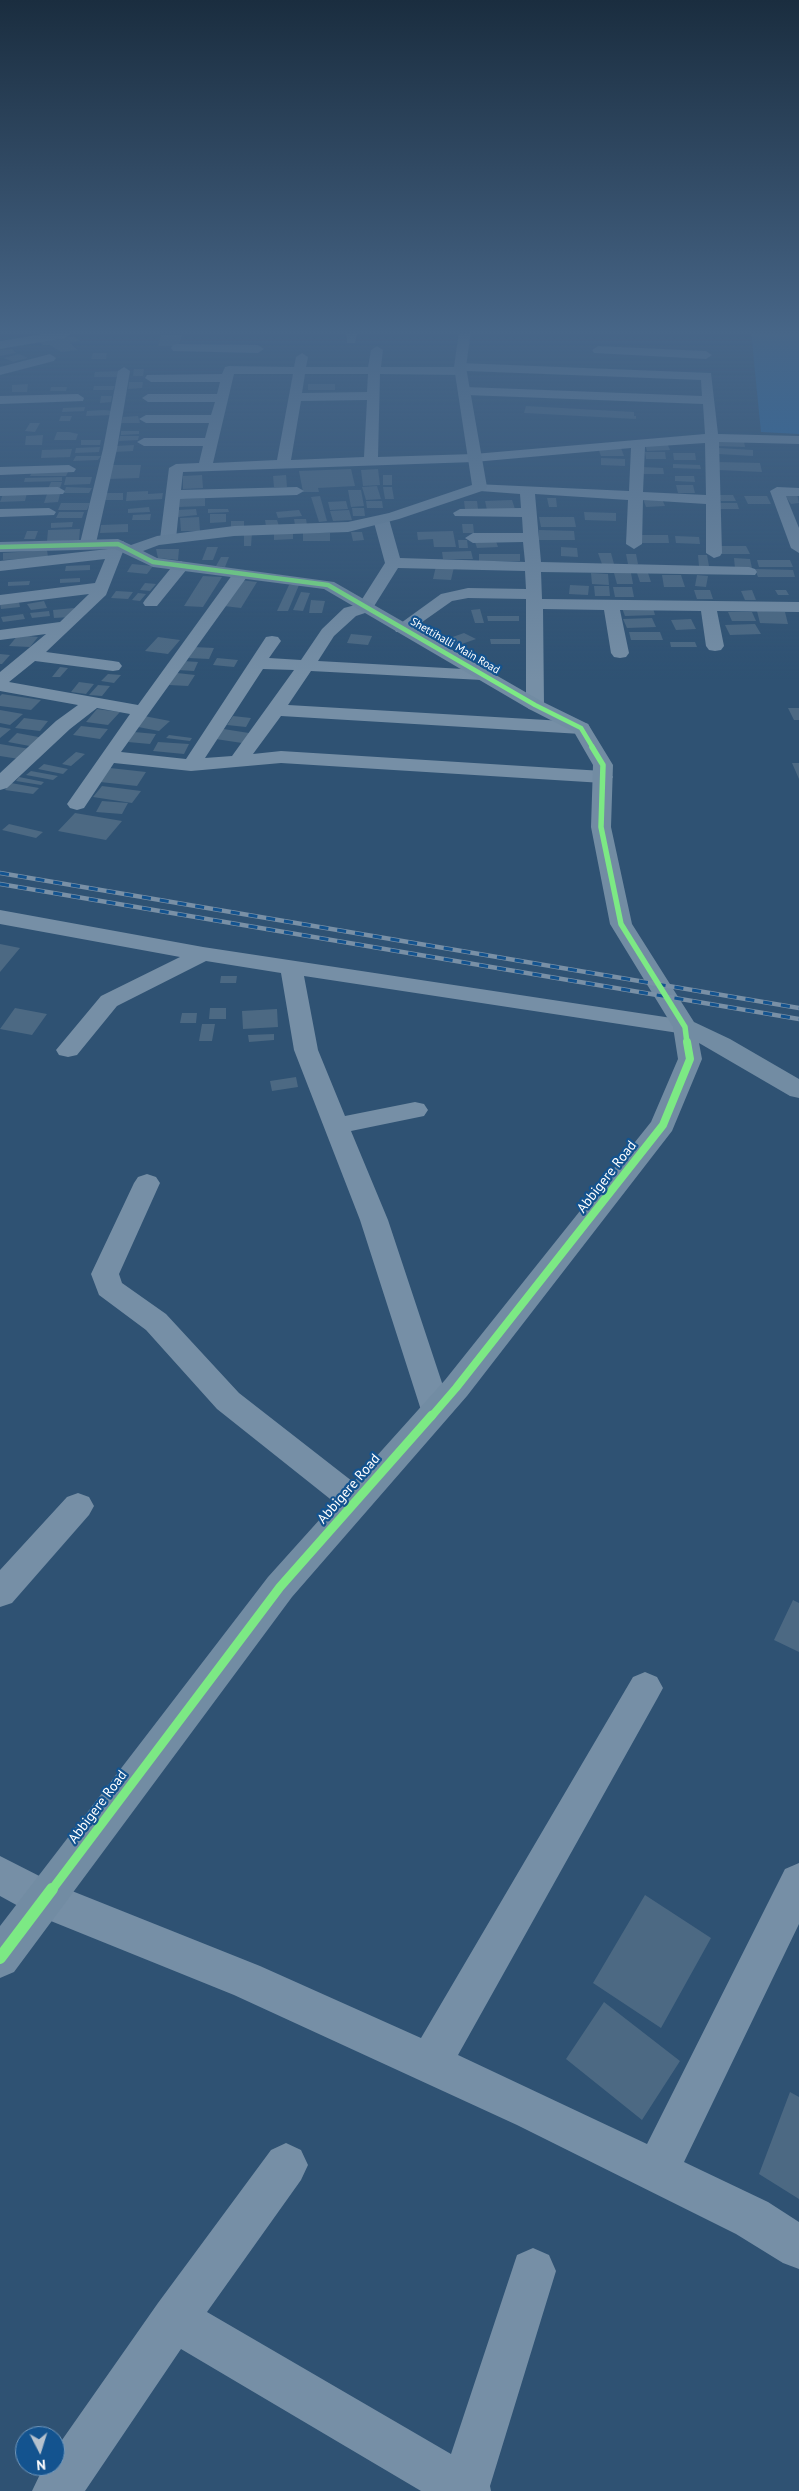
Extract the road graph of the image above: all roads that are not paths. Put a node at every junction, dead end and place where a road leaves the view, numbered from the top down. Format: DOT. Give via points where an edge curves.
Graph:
graph roads {
  1 [pos="110,447"];
  2 [pos="210,447"];
  3 [pos="286,447"];
  4 [pos="371,447"];
  5 [pos="473,447"];
  6 [pos="584,447"];
  7 [pos="638,447"];
  8 [pos="712,447"];
  9 [pos="474,458"];
  10 [pos="371,461"];
  11 [pos="283,464"];
  12 [pos="205,467"];
  13 [pos="69,469"];
  14 [pos="0,471"];
  15 [pos="480,487"];
  16 [pos="527,490"];
  17 [pos="58,491"];
  18 [pos="297,491"];
  19 [pos="0,492"];
  20 [pos="799,492"];
  21 [pos="173,495"];
  22 [pos="637,496"];
  23 [pos="713,500"];
  24 [pos="49,512"];
  25 [pos="529,512"];
  26 [pos="460,513"];
  27 [pos="0,514"];
  28 [pos="381,519"];
  29 [pos="473,538"];
  30 [pos="531,538"];
  31 [pos="168,539"];
  32 [pos="88,543"];
  33 [pos="634,544"];
  34 [pos="0,547"];
  35 [pos="799,548"];
  36 [pos="121,549"];
  37 [pos="714,553"];
  38 [pos="393,563"];
  39 [pos="0,566"];
  40 [pos="182,566"];
  41 [pos="533,568"];
  42 [pos="748,572"];
  43 [pos="241,574"];
  44 [pos="102,587"];
  45 [pos="534,599"];
  46 [pos="0,600"];
  47 [pos="151,603"];
  48 [pos="611,604"];
  49 [pos="708,606"];
  50 [pos="365,607"];
  51 [pos="798,610"];
  52 [pos="65,626"];
  53 [pos="402,628"];
  54 [pos="0,635"];
  55 [pos="272,642"];
  56 [pos="715,646"];
  57 [pos="620,653"];
  58 [pos="31,656"];
  59 [pos="256,663"];
  60 [pos="112,666"];
  61 [pos="306,667"];
  62 [pos="482,675"];
  63 [pos="0,681"];
  64 [pos="0,686"];
  65 [pos="92,703"];
  66 [pos="535,705"];
  67 [pos="276,710"];
  68 [pos="143,711"];
  69 [pos="581,728"];
  70 [pos="108,757"];
  71 [pos="240,759"];
  72 [pos="191,765"];
  73 [pos="603,777"];
  74 [pos="0,784"];
  75 [pos="77,804"];
  76 [pos="6,923"];
  77 [pos="203,954"];
  78 [pos="291,967"];
  79 [pos="684,1027"];
  80 [pos="68,1050"];
  81 [pos="799,1090"];
  82 [pos="415,1110"];
  83 [pos="336,1126"];
  84 [pos="147,1183"];
  85 [pos="436,1410"];
  86 [pos="355,1501"];
  87 [pos="78,1506"];
  88 [pos="0,1593"];
  89 [pos="645,1688"];
  90 [pos="0,1875"];
  91 [pos="799,1882"];
  92 [pos="45,1899"];
  93 [pos="0,1958"];
  94 [pos="430,2063"];
  95 [pos="286,2165"];
  96 [pos="656,2172"];
  97 [pos="799,2247"];
  98 [pos="533,2271"];
  99 [pos="174,2319"];
  100 [pos="466,2490"];
  101 [pos="56,2491"];
  1 -- 32 [label="street"];
  2 -- 12 [label="street"];
  3 -- 11 [label="street"];
  4 -- 10 [label="street"];
  5 -- 9 [label="street"];
  6 -- 9 [label="street"];
  7 -- 22 [label="street"];
  8 -- 23 [label="street"];
  9 -- 10 [label="street"];
  9 -- 15 [label="street"];
  10 -- 11 [label="street"];
  11 -- 12 [label="street"];
  12 -- 21 [label="street" via="176,468"];
  13 -- 14 [label="street"];
  15 -- 16 [label="street"];
  15 -- 28 [label="street"];
  16 -- 22 [label="street"];
  16 -- 25 [label="street"];
  17 -- 19 [label="street"];
  18 -- 21 [label="street"];
  20 -- 35 [label="street" via="777,491"];
  21 -- 31 [label="street"];
  22 -- 23 [label="street"];
  22 -- 33 [label="street"];
  23 -- 37 [label="street"];
  24 -- 27 [label="street"];
  25 -- 26 [label="street"];
  25 -- 30 [label="street"];
  28 -- 31 [label="street" via="348,527 234,531"];
  28 -- 38 [label="street"];
  29 -- 30 [label="street"];
  30 -- 41 [label="street"];
  31 -- 36 [label="street"];
  32 -- 34 [label="street, Shettihalli Main Road"];
  32 -- 36 [label="street, Shettihalli Main Road"];
  36 -- 39 [label="street"];
  36 -- 40 [label="street, Shettihalli Main Road" via="153,562"];
  36 -- 44 [label="street"];
  38 -- 41 [label="street"];
  38 -- 50 [label="street"];
  40 -- 43 [label="street, Shettihalli Main Road"];
  40 -- 47 [label="street"];
  41 -- 42 [label="street"];
  41 -- 45 [label="street"];
  43 -- 50 [label="street, Shettihalli Main Road" via="328,585"];
  43 -- 68 [label="street"];
  44 -- 46 [label="street"];
  44 -- 52 [label="street"];
  45 -- 48 [label="street"];
  45 -- 53 [label="street" via="468,593 447,598"];
  45 -- 66 [label="street"];
  48 -- 49 [label="street"];
  48 -- 57 [label="street"];
  49 -- 51 [label="street"];
  49 -- 56 [label="street"];
  50 -- 53 [label="street, Shettihalli Main Road"];
  50 -- 61 [label="street" via="350,612 328,633"];
  52 -- 54 [label="street"];
  52 -- 58 [label="street"];
  53 -- 62 [label="street, Shettihalli Main Road"];
  55 -- 59 [label="street"];
  58 -- 60 [label="street"];
  58 -- 63 [label="street"];
  59 -- 61 [label="street"];
  59 -- 72 [label="street"];
  61 -- 62 [label="street"];
  61 -- 67 [label="street"];
  62 -- 66 [label="street, Shettihalli Main Road"];
  64 -- 65 [label="street"];
  65 -- 68 [label="street"];
  65 -- 74 [label="street" via="63,725"];
  66 -- 69 [label="street, Shettihalli Main Road"];
  67 -- 69 [label="street"];
  67 -- 71 [label="street"];
  68 -- 70 [label="street"];
  69 -- 73 [label="street" via="603,765"];
  70 -- 72 [label="street"];
  70 -- 75 [label="street"];
  71 -- 72 [label="street"];
  71 -- 73 [label="street" via="281,757"];
  73 -- 79 [label="street" via="601,827 621,924"];
  76 -- 77 [label="street"];
  77 -- 78 [label="street"];
  77 -- 80 [label="street" via="109,1001"];
  78 -- 79 [label="street"];
  78 -- 83 [label="street" via="306,1050"];
  79 -- 81 [label="street" via="722,1044"];
  79 -- 85 [label="street, Abbigere Road" via="690,1059 663,1125"];
  82 -- 83 [label="street"];
  83 -- 85 [label="street" via="374,1220"];
  84 -- 86 [label="street" via="105,1274 109,1288 156,1322 228,1401"];
  85 -- 86 [label="street, Abbigere Road"];
  86 -- 92 [label="street, Abbigere Road" via="280,1587"];
  87 -- 88 [label="street"];
  89 -- 94 [label="street"];
  90 -- 92 [label="street"];
  91 -- 96 [label="street"];
  92 -- 93 [label="street, Abbigere Road"];
  92 -- 94 [label="street" via="246,1980"];
  94 -- 96 [label="street"];
  95 -- 99 [label="street"];
  96 -- 97 [label="street" via="752,2218"];
  98 -- 100 [label="street"];
  99 -- 100 [label="street"];
  99 -- 101 [label="street"];
}
